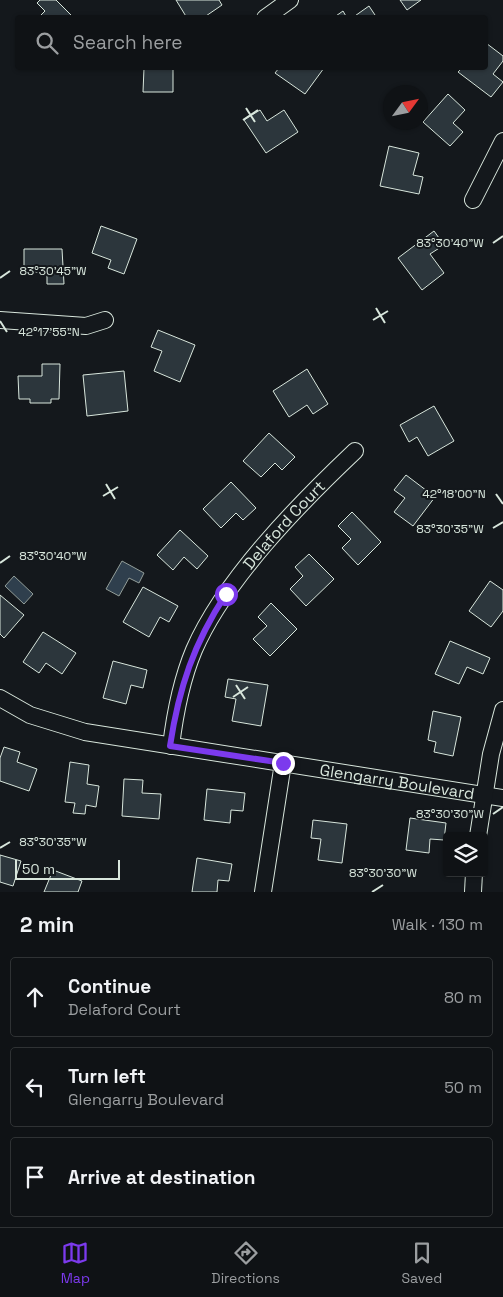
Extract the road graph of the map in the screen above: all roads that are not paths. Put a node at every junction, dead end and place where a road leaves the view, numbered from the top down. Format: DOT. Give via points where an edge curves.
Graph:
graph roads {
  1 [pos="290,0"];
  2 [pos="269,15"];
  3 [pos="503,142"];
  4 [pos="473,200"];
  5 [pos="0,320"];
  6 [pos="105,320"];
  7 [pos="355,450"];
  8 [pos="0,698"];
  9 [pos="503,710"];
  10 [pos="170,746"];
  11 [pos="283,763"];
  12 [pos="484,794"];
  13 [pos="503,798"];
  14 [pos="479,832"];
  15 [pos="474,877"];
  16 [pos="262,892"];
  17 [pos="473,892"];
  1 -- 2 [label="street"];
  3 -- 4 [label="street"];
  5 -- 6 [label="street" via="86,326"];
  7 -- 10 [label="street, Delaford Court" via="269,540 211,618 184,676"];
  8 -- 10 [label="street, Glengarry Boulevard" via="54,724"];
  9 -- 12 [label="street"];
  10 -- 11 [label="street, Glengarry Boulevard"];
  11 -- 12 [label="street, Glengarry Boulevard"];
  11 -- 16 [label="street"];
  12 -- 13 [label="street, Glengarry Boulevard"];
  12 -- 14 [label="street"];
  15 -- 17 [label="street"];
}
